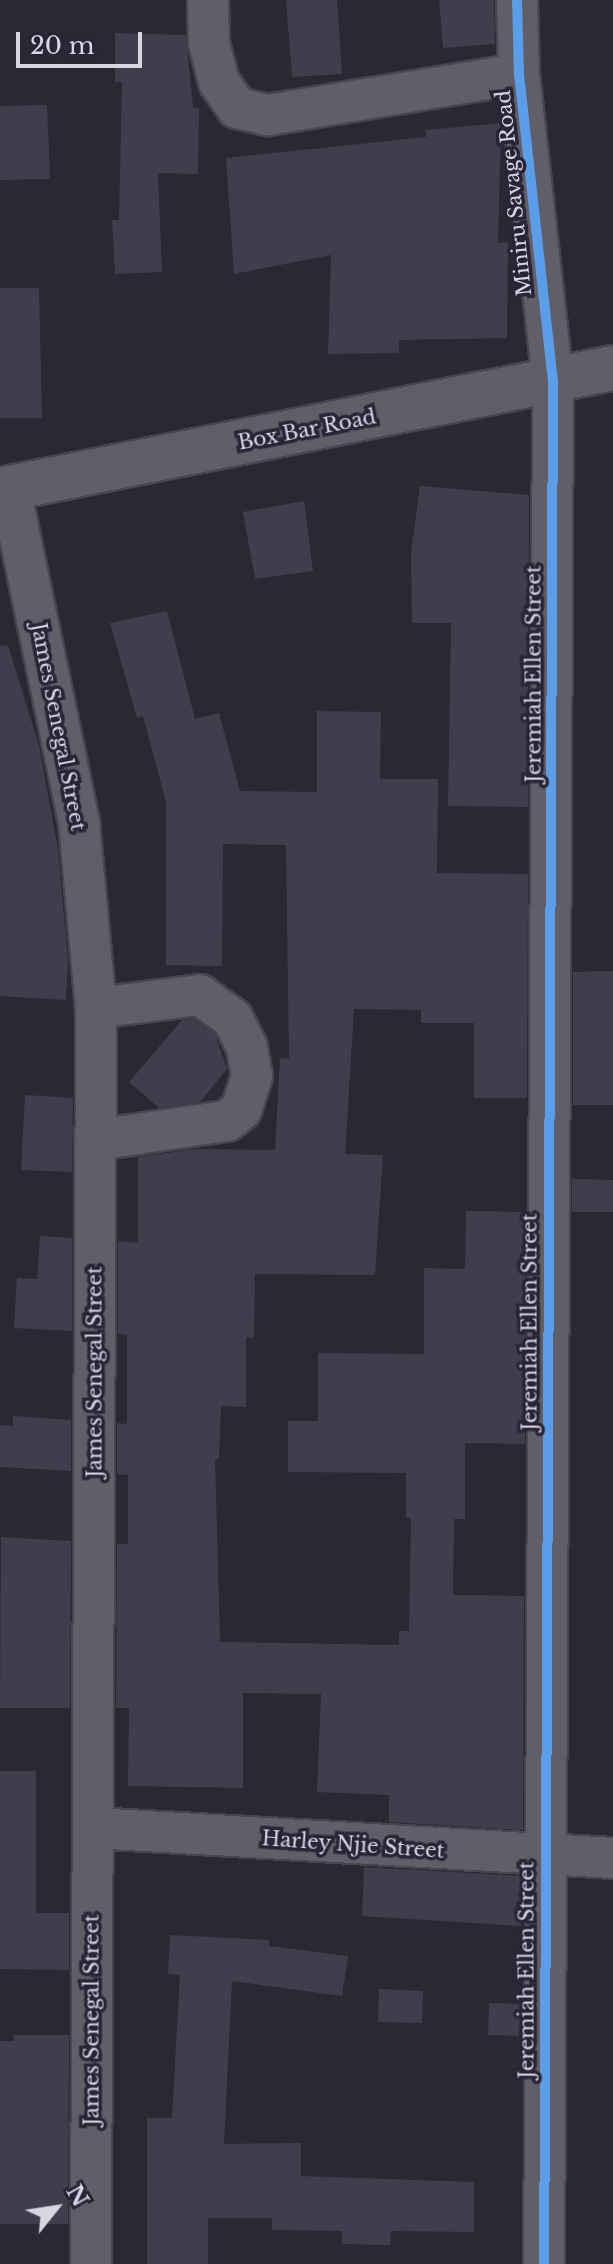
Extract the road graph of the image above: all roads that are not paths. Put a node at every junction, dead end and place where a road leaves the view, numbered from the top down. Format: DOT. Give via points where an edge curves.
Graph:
graph roads {
  1 [pos="208,0"];
  2 [pos="517,0"];
  3 [pos="519,74"];
  4 [pos="613,368"];
  5 [pos="553,381"];
  6 [pos="5,490"];
  7 [pos="96,1008"];
  8 [pos="96,1140"];
  9 [pos="93,1828"];
  10 [pos="546,1858"];
  11 [pos="613,1858"];
  12 [pos="91,2264"];
  13 [pos="544,2264"];
  1 -- 3 [label="street" via="209,43 219,82 237,108 268,115"];
  2 -- 3 [label="street, Miniru Savage Road"];
  3 -- 5 [label="street, Miniru Savage Road"];
  4 -- 5 [label="street, Box Bar Road"];
  5 -- 6 [label="street, Box Bar Road"];
  5 -- 10 [label="street, Jeremiah Ellen Street"];
  6 -- 7 [label="street, James Senegal Street" via="79,822"];
  7 -- 8 [label="street, James Senegal Street"];
  7 -- 8 [label="street" via="200,995 233,1019 252,1076 241,1110 227,1121"];
  8 -- 9 [label="street, James Senegal Street"];
  9 -- 10 [label="street, Harley Njie Street"];
  9 -- 12 [label="street, James Senegal Street"];
  10 -- 11 [label="street, Harley Njie Street"];
  10 -- 13 [label="street, Jeremiah Ellen Street"];
}
